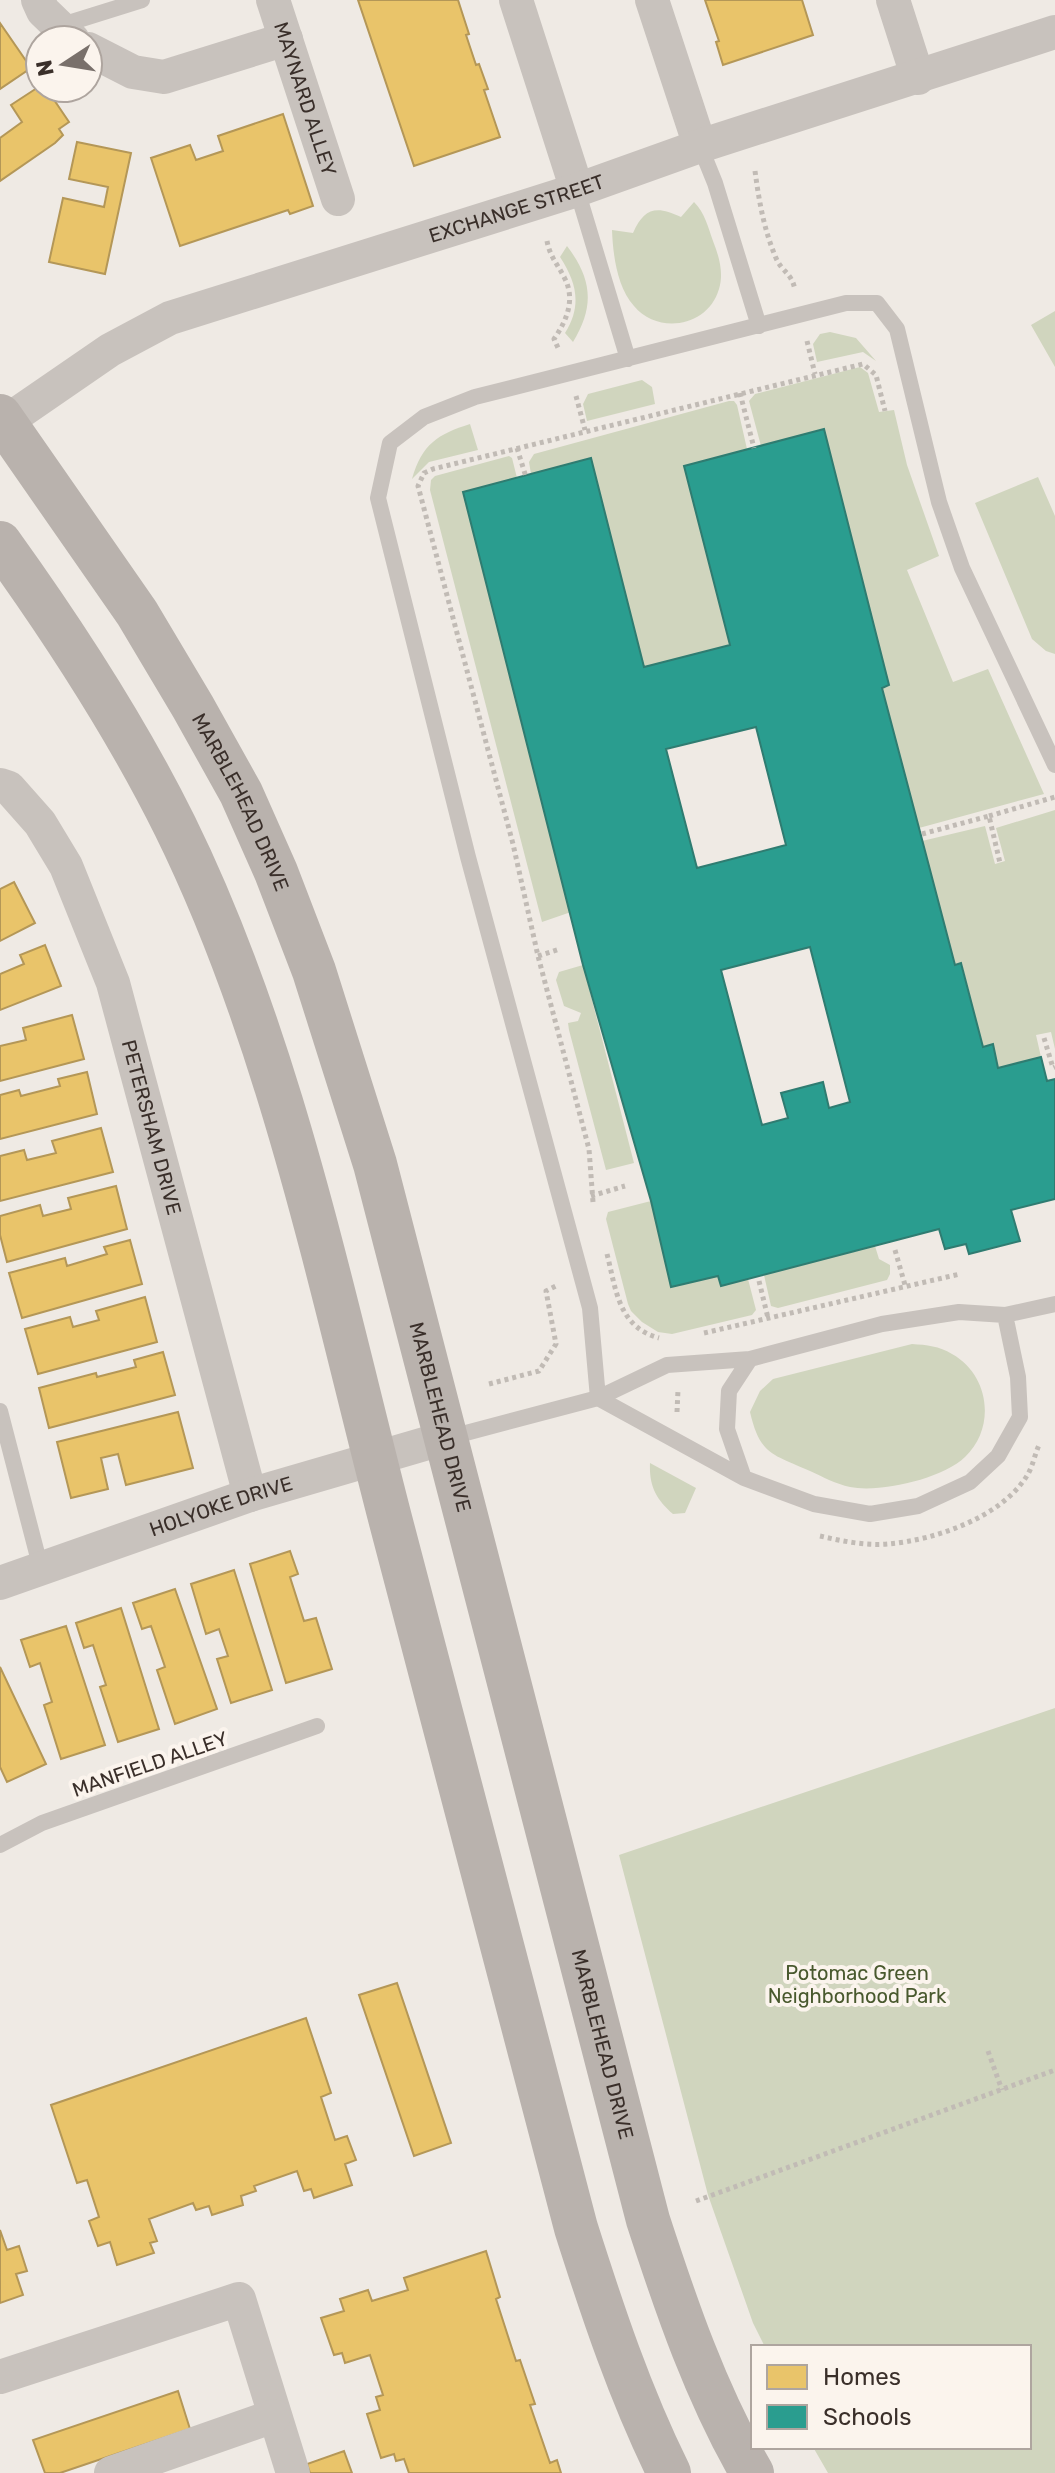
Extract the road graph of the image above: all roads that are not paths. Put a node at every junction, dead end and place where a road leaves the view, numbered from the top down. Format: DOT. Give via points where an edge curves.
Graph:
graph roads {
  1 [pos="38,0"];
  2 [pos="142,0"];
  3 [pos="273,0"];
  4 [pos="516,0"];
  5 [pos="652,0"];
  6 [pos="893,0"];
  7 [pos="57,24"];
  8 [pos="87,24"];
  9 [pos="1055,32"];
  10 [pos="286,39"];
  11 [pos="104,57"];
  12 [pos="918,78"];
  13 [pos="700,146"];
  14 [pos="577,190"];
  15 [pos="338,199"];
  16 [pos="759,326"];
  17 [pos="628,359"];
  18 [pos="1,422"];
  19 [pos="0,543"];
  20 [pos="1055,765"];
  21 [pos="0,785"];
  22 [pos="1055,1304"];
  23 [pos="1005,1315"];
  24 [pos="750,1359"];
  25 [pos="598,1398"];
  26 [pos="0,1411"];
  27 [pos="445,1438"];
  28 [pos="374,1457"];
  29 [pos="744,1478"];
  30 [pos="250,1495"];
  31 [pos="41,1569"];
  32 [pos="0,1583"];
  33 [pos="317,1726"];
  34 [pos="0,1845"];
  35 [pos="0,2377"];
  36 [pos="274,2416"];
  37 [pos="111,2473"];
  38 [pos="293,2473"];
  39 [pos="669,2473"];
  40 [pos="752,2473"];
  1 -- 7 [label="street"];
  2 -- 8 [label="lane"];
  3 -- 10 [label="street, MAYNARD ALLEY"];
  4 -- 14 [label="street"];
  5 -- 13 [label="street"];
  6 -- 12 [label="street"];
  9 -- 12 [label="street, EXCHANGE STREET"];
  10 -- 11 [label="street" via="164,77 133,72"];
  10 -- 15 [label="street, MAYNARD ALLEY"];
  12 -- 13 [label="street, EXCHANGE STREET"];
  13 -- 14 [label="street, EXCHANGE STREET"];
  13 -- 16 [label="lane"];
  14 -- 17 [label="lane"];
  14 -- 18 [label="street, EXCHANGE STREET" via="170,318 110,350"];
  16 -- 17 [label="lane"];
  16 -- 20 [label="lane" via="846,303 877,303 897,329 939,502 962,568"];
  17 -- 25 [label="lane" via="475,397 424,417 390,443 378,498 590,1308"];
  18 -- 27 [label="street, MARBLEHEAD DRIVE" via="137,613 241,793 276,872 314,971 375,1164"];
  19 -- 28 [label="street" via="129,744 175,826 208,901 245,996 304,1184"];
  21 -- 30 [label="street, PETERSHAM DRIVE" via="9,788 40,823 66,866 113,983"];
  22 -- 23 [label="lane"];
  23 -- 24 [label="lane" via="959,1312 882,1324"];
  23 -- 29 [label="lane" via="1020,1417 998,1456 970,1482 918,1506 870,1514 814,1504"];
  24 -- 25 [label="lane" via="667,1365"];
  24 -- 29 [label="lane" via="729,1391 727,1429"];
  25 -- 27 [label="lane"];
  25 -- 29 [label="lane"];
  26 -- 31 [label="lane"];
  27 -- 28 [label="street, HOLYOKE DRIVE"];
  27 -- 40 [label="street, MARBLEHEAD DRIVE" via="648,2220 683,2323"];
  28 -- 30 [label="street, HOLYOKE DRIVE"];
  28 -- 39 [label="street" via="576,2228 610,2338"];
  30 -- 31 [label="street, HOLYOKE DRIVE"];
  31 -- 32 [label="street, HOLYOKE DRIVE"];
  33 -- 34 [label="lane, MANFIELD ALLEY" via="42,1823"];
  35 -- 36 [label="street" via="239,2299"];
  36 -- 37 [label="street"];
  36 -- 38 [label="street"];
}
